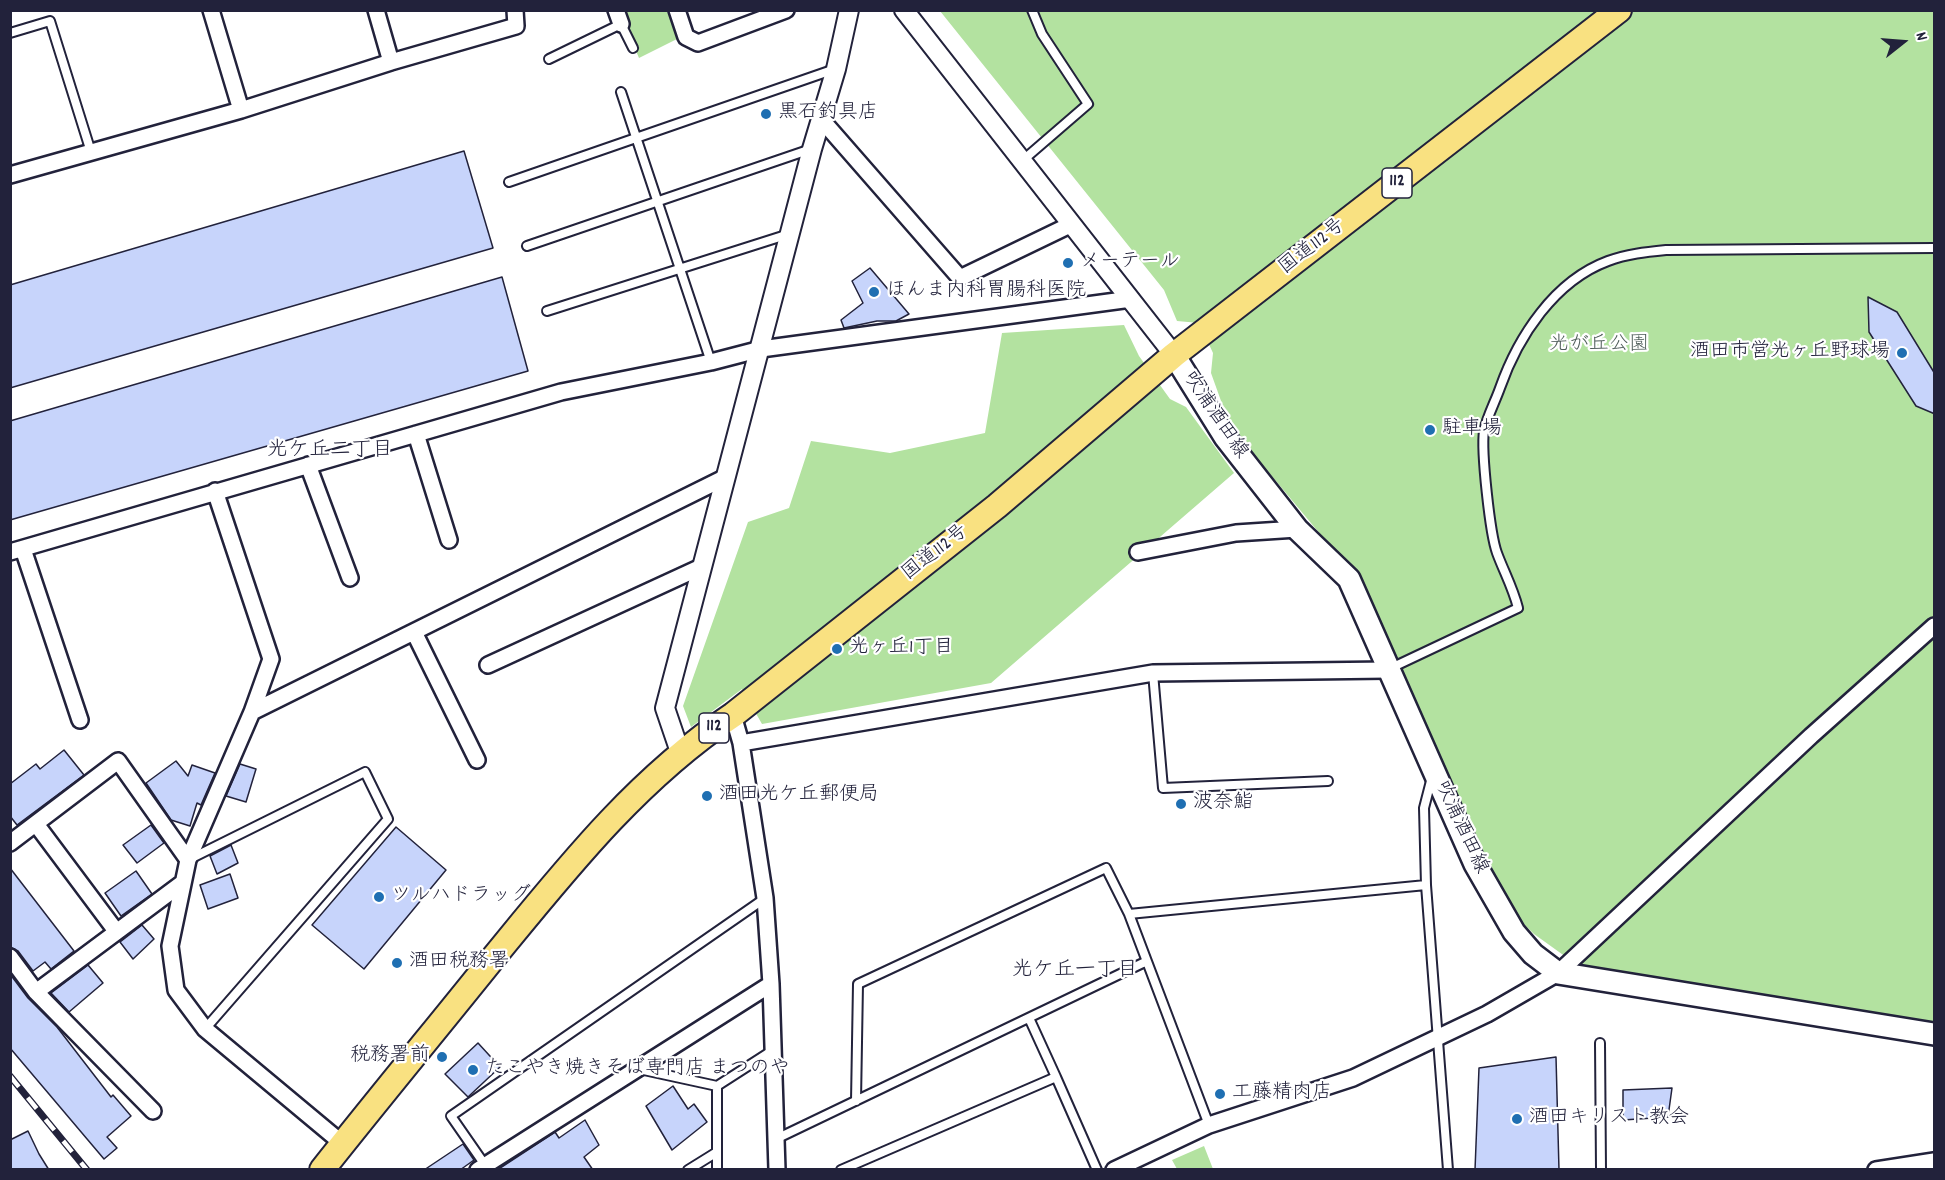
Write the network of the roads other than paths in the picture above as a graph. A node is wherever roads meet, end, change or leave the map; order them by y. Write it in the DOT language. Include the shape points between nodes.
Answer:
graph roads {
  1 [pos="211,10"];
  2 [pos="375,10"];
  3 [pos="515,10"];
  4 [pos="677,10"];
  5 [pos="786,10"];
  6 [pos="849,10"];
  7 [pos="904,10"];
  8 [pos="1032,10"];
  9 [pos="1619,10"];
  10 [pos="619,17"];
  11 [pos="10,33"];
  12 [pos="633,48"];
  13 [pos="549,59"];
  14 [pos="391,62"];
  15 [pos="836,69"];
  16 [pos="621,92"];
  17 [pos="242,110"];
  18 [pos="821,118"];
  19 [pos="636,138"];
  20 [pos="812,148"];
  21 [pos="91,152"];
  22 [pos="1022,161"];
  23 [pos="10,175"];
  24 [pos="510,182"];
  25 [pos="657,202"];
  26 [pos="1072,224"];
  27 [pos="790,234"];
  28 [pos="527,246"];
  29 [pos="1935,248"];
  30 [pos="681,268"];
  31 [pos="1131,299"];
  32 [pos="547,311"];
  33 [pos="761,349"];
  34 [pos="1174,355"];
  35 [pos="711,362"];
  36 [pos="416,434"];
  37 [pos="308,465"];
  38 [pos="724,478"];
  39 [pos="215,491"];
  40 [pos="1297,530"];
  41 [pos="450,540"];
  42 [pos="17,550"];
  43 [pos="1138,552"];
  44 [pos="701,567"];
  45 [pos="350,578"];
  46 [pos="1935,626"];
  47 [pos="414,632"];
  48 [pos="488,665"];
  49 [pos="1388,670"];
  50 [pos="1153,673"];
  51 [pos="252,712"];
  52 [pos="733,715"];
  53 [pos="80,720"];
  54 [pos="741,743"];
  55 [pos="681,755"];
  56 [pos="477,760"];
  57 [pos="1433,770"];
  58 [pos="1328,781"];
  59 [pos="36,824"];
  60 [pos="10,843"];
  61 [pos="188,860"];
  62 [pos="181,884"];
  63 [pos="1426,885"];
  64 [pos="765,898"];
  65 [pos="1129,914"];
  66 [pos="116,930"];
  67 [pos="10,957"];
  68 [pos="1145,962"];
  69 [pos="1558,973"];
  70 [pos="771,984"];
  71 [pos="36,992"];
  72 [pos="1029,1018"];
  73 [pos="205,1029"];
  74 [pos="1935,1034"];
  75 [pos="1439,1037"];
  76 [pos="1600,1043"];
  77 [pos="773,1050"];
  78 [pos="635,1068"];
  79 [pos="1056,1077"];
  80 [pos="717,1086"];
  81 [pos="856,1101"];
  82 [pos="153,1111"];
  83 [pos="1209,1125"];
  84 [pos="776,1139"];
  85 [pos="343,1144"];
  86 [pos="717,1152"];
  87 [pos="1935,1161"];
  88 [pos="483,1168"];
  89 [pos="322,1170"];
  90 [pos="688,1170"];
  91 [pos="717,1170"];
  92 [pos="777,1170"];
  93 [pos="841,1170"];
  94 [pos="1097,1170"];
  95 [pos="1114,1170"];
  96 [pos="1448,1170"];
  97 [pos="1601,1170"];
  98 [pos="1876,1170"];
  1 -- 17 [label="street"];
  2 -- 14 [label="street"];
  3 -- 14 [label="street" via="516,26"];
  4 -- 5 [label="street" via="686,37 698,43"];
  6 -- 15 [label="street"];
  7 -- 22 [label="street"];
  8 -- 22 [label="lane" via="1042,34 1089,104"];
  9 -- 34 [label="highway, 国道112号 / 112"];
  10 -- 12 [label="lane"];
  10 -- 13 [label="lane"];
  11 -- 21 [label="lane" via="50,21"];
  14 -- 17 [label="street"];
  15 -- 18 [label="street"];
  15 -- 19 [label="lane"];
  16 -- 19 [label="lane"];
  17 -- 21 [label="street"];
  18 -- 20 [label="street"];
  18 -- 26 [label="street" via="960,278"];
  19 -- 24 [label="lane"];
  19 -- 25 [label="lane"];
  20 -- 25 [label="lane"];
  20 -- 27 [label="street"];
  21 -- 23 [label="street"];
  22 -- 26 [label="street"];
  25 -- 28 [label="lane"];
  25 -- 30 [label="lane"];
  26 -- 31 [label="street"];
  27 -- 30 [label="lane"];
  27 -- 33 [label="street"];
  29 -- 49 [label="lane" via="1666,250 1622,256 1578,277 1544,307 1510,358 1484,432 1488,502 1496,551 1518,608"];
  30 -- 32 [label="lane"];
  30 -- 35 [label="lane"];
  31 -- 33 [label="street"];
  31 -- 34 [label="street"];
  33 -- 35 [label="street"];
  33 -- 38 [label="street"];
  34 -- 40 [label="main road, 吹浦酒田線" via="1225,437"];
  34 -- 52 [label="highway, 国道112号 / 112" via="997,506"];
  35 -- 36 [label="street" via="561,392"];
  36 -- 37 [label="street"];
  36 -- 41 [label="street"];
  37 -- 39 [label="street"];
  37 -- 45 [label="street"];
  38 -- 44 [label="street"];
  38 -- 47 [label="street"];
  39 -- 42 [label="street"];
  39 -- 51 [label="street" via="271,659"];
  40 -- 43 [label="street" via="1236,533"];
  40 -- 49 [label="main road, 吹浦酒田線" via="1349,579"];
  42 -- 53 [label="street"];
  44 -- 48 [label="street"];
  44 -- 55 [label="street" via="665,708"];
  46 -- 69 [label="street" via="1811,736"];
  47 -- 51 [label="street"];
  47 -- 56 [label="street"];
  49 -- 50 [label="street"];
  49 -- 57 [label="main road, 吹浦酒田線"];
  50 -- 54 [label="street"];
  50 -- 58 [label="lane" via="1162,788"];
  51 -- 61 [label="street"];
  52 -- 54 [label="street"];
  52 -- 55 [label="highway, 国道112号 / 112"];
  54 -- 64 [label="street"];
  55 -- 85 [label="highway, 国道112号 / 112" via="585,845"];
  57 -- 63 [label="lane" via="1424,808"];
  57 -- 69 [label="main road, 吹浦酒田線" via="1475,864 1514,932 1533,954"];
  59 -- 60 [label="street"];
  59 -- 61 [label="street" via="118,761"];
  59 -- 66 [label="street"];
  61 -- 62 [label="street"];
  61 -- 73 [label="lane" via="364,772 388,819"];
  62 -- 66 [label="street"];
  62 -- 73 [label="street" via="170,946 172,969 176,990"];
  63 -- 65 [label="lane"];
  63 -- 75 [label="lane"];
  64 -- 70 [label="street"];
  64 -- 88 [label="lane" via="451,1116"];
  65 -- 68 [label="lane"];
  65 -- 81 [label="lane" via="1106,868 858,984"];
  66 -- 71 [label="street"];
  67 -- 71 [label="street"];
  68 -- 72 [label="lane"];
  68 -- 83 [label="lane"];
  69 -- 74 [label="main road, 吹浦酒田線"];
  69 -- 75 [label="street"];
  70 -- 77 [label="street"];
  70 -- 78 [label="street"];
  71 -- 82 [label="street"];
  72 -- 79 [label="lane"];
  72 -- 81 [label="lane"];
  73 -- 85 [label="street"];
  75 -- 83 [label="street" via="1353,1078"];
  75 -- 96 [label="lane"];
  76 -- 97 [label="lane"];
  77 -- 80 [label="lane"];
  77 -- 84 [label="street"];
  78 -- 80 [label="lane"];
  78 -- 88 [label="street"];
  79 -- 93 [label="lane"];
  79 -- 94 [label="lane"];
  80 -- 86 [label="lane"];
  81 -- 84 [label="lane"];
  83 -- 95 [label="street"];
  84 -- 92 [label="street"];
  85 -- 89 [label="highway, 国道112号 / 112"];
  86 -- 90 [label="lane"];
  86 -- 91 [label="lane"];
  87 -- 98 [label="street"];
}
